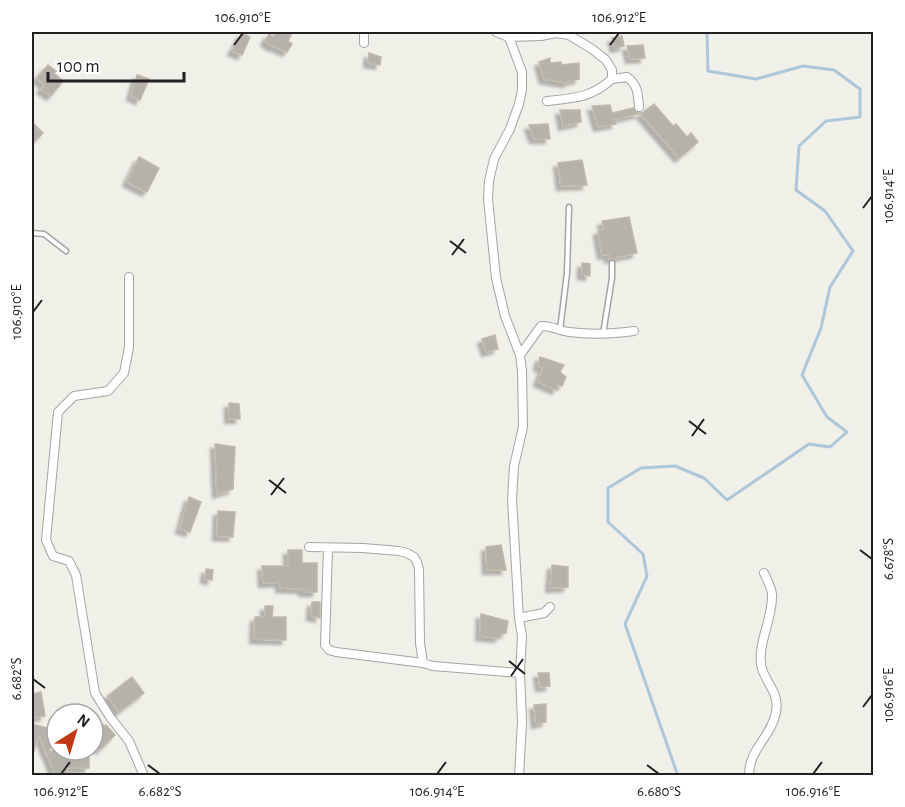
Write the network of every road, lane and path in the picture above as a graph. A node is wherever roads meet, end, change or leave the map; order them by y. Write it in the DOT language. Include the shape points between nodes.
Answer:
graph roads {
  1 [pos="364,32"];
  2 [pos="496,32"];
  3 [pos="507,34"];
  4 [pos="364,43"];
  5 [pos="612,79"];
  6 [pos="547,101"];
  7 [pos="639,107"];
  8 [pos="569,207"];
  9 [pos="32,233"];
  10 [pos="66,251"];
  11 [pos="612,263"];
  12 [pos="129,277"];
  13 [pos="560,331"];
  14 [pos="634,331"];
  15 [pos="602,335"];
  16 [pos="520,355"];
  17 [pos="309,547"];
  18 [pos="328,548"];
  19 [pos="764,573"];
  20 [pos="550,607"];
  21 [pos="519,618"];
  22 [pos="423,663"];
  23 [pos="520,673"];
  24 [pos="144,776"];
  25 [pos="519,776"];
  26 [pos="749,776"];
  1 -- 4 [label="street"];
  2 -- 3 [label="street"];
  3 -- 5 [label="street" via="569,35 606,60"];
  3 -- 16 [label="street" via="522,72 522,90 510,129 494,159 488,199 496,278"];
  5 -- 6 [label="street" via="594,93"];
  5 -- 7 [label="street" via="627,77 633,81"];
  8 -- 13 [label="lane"];
  9 -- 10 [label="lane" via="44,234"];
  11 -- 15 [label="lane"];
  12 -- 24 [label="street" via="129,347 124,374 108,391 74,396 58,412 46,540 52,556 69,561 76,575 95,693 129,741"];
  13 -- 15 [label="street"];
  13 -- 16 [label="street" via="541,326"];
  14 -- 15 [label="street"];
  16 -- 21 [label="street" via="523,427 514,466 512,499"];
  17 -- 18 [label="street"];
  18 -- 22 [label="street" via="399,551 414,557 419,569"];
  18 -- 22 [label="street" via="325,645 329,650"];
  19 -- 26 [label="street" via="772,596 761,666 777,703 771,727 754,754"];
  20 -- 21 [label="street" via="544,613"];
  21 -- 23 [label="street"];
  22 -- 23 [label="street"];
  23 -- 25 [label="street"];
}
